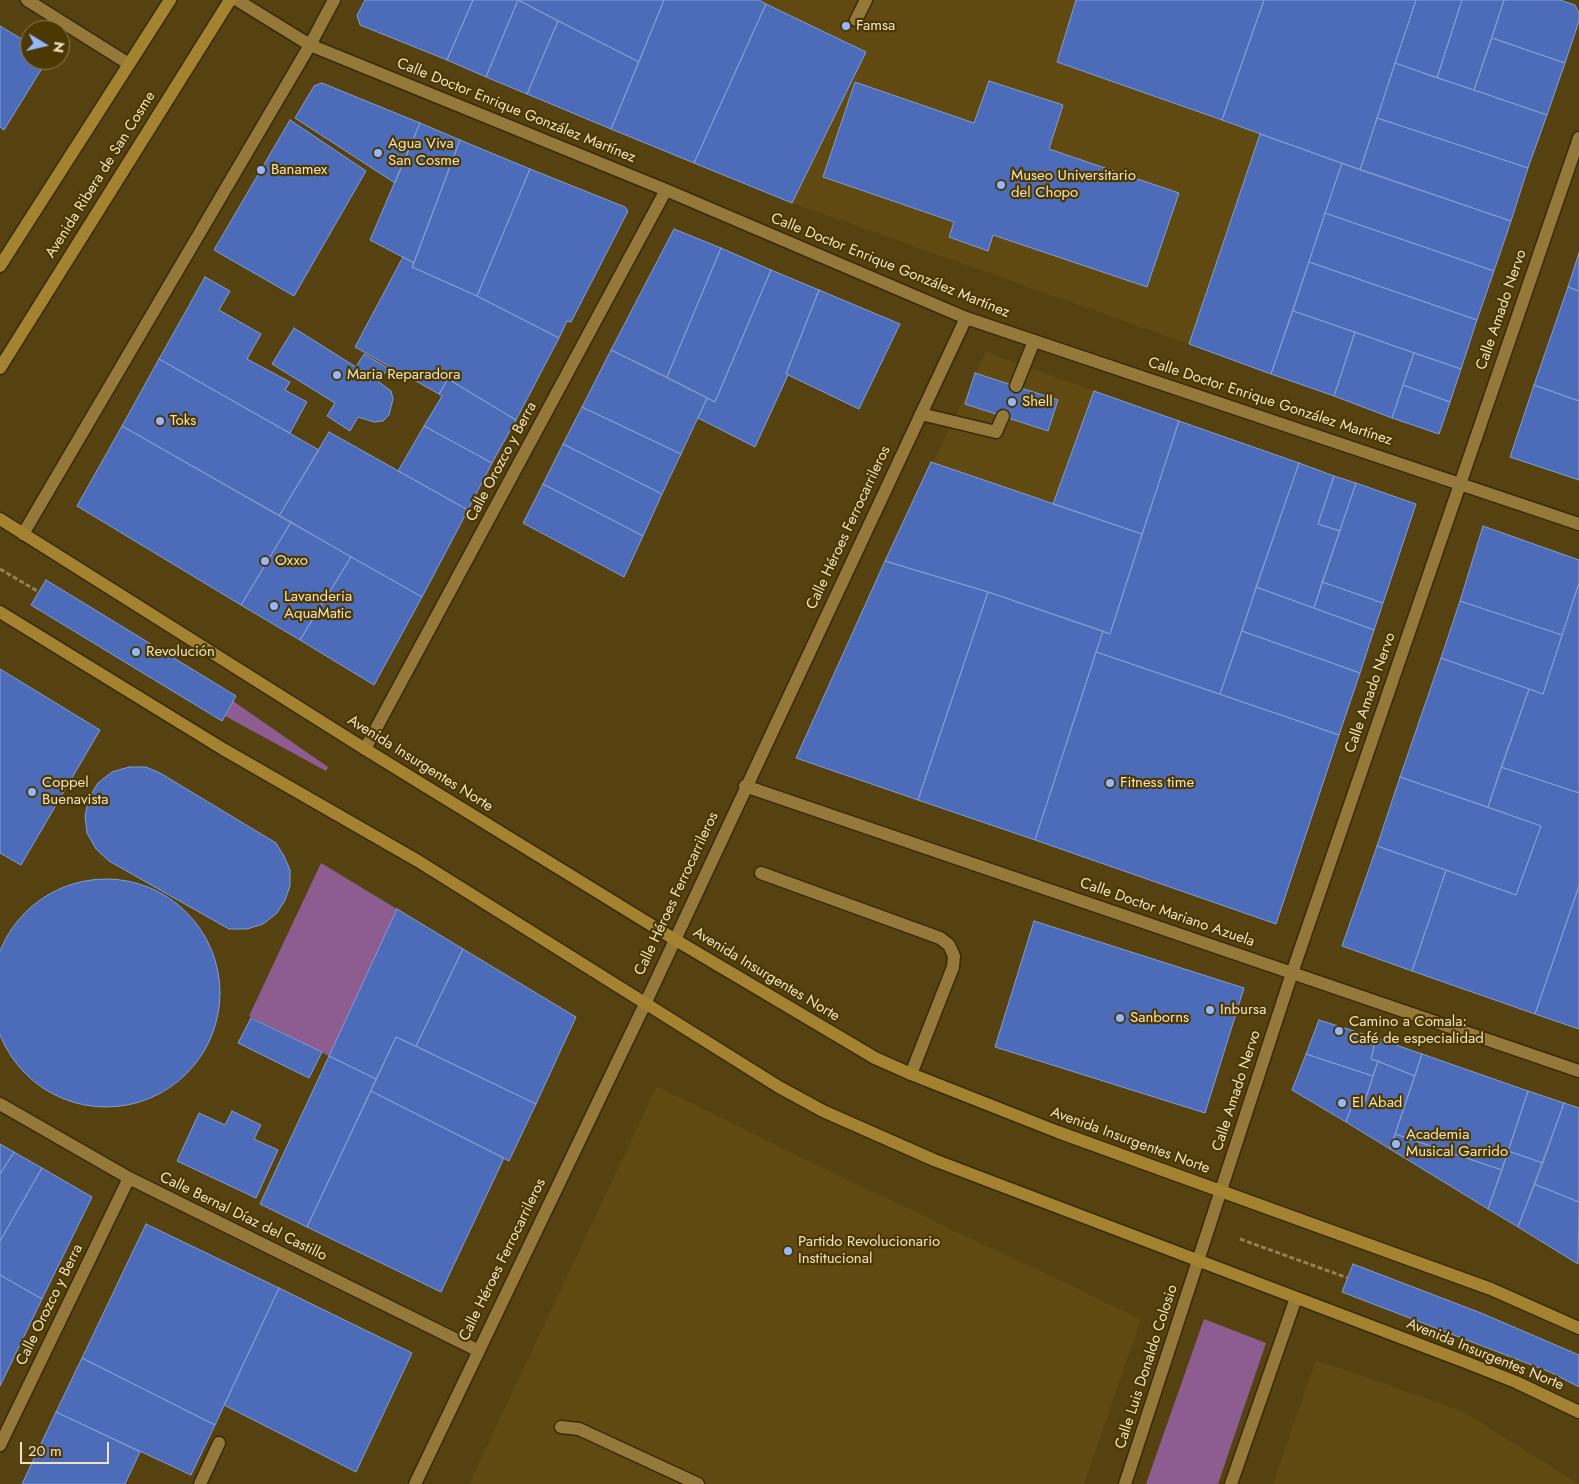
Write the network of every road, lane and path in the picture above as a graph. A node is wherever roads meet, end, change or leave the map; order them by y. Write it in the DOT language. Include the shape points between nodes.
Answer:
graph roads {
  1 [pos="27,0"];
  2 [pos="170,0"];
  3 [pos="230,0"];
  4 [pos="237,0"];
  5 [pos="334,0"];
  6 [pos="866,0"];
  7 [pos="856,20"];
  8 [pos="310,45"];
  9 [pos="129,64"];
  10 [pos="1579,138"];
  11 [pos="666,190"];
  12 [pos="0,266"];
  13 [pos="966,318"];
  14 [pos="1034,340"];
  15 [pos="0,368"];
  16 [pos="1016,386"];
  17 [pos="921,414"];
  18 [pos="1003,416"];
  19 [pos="1460,483"];
  20 [pos="0,520"];
  21 [pos="1579,524"];
  22 [pos="23,534"];
  23 [pos="0,568"];
  24 [pos="39,592"];
  25 [pos="0,612"];
  26 [pos="365,750"];
  27 [pos="745,786"];
  28 [pos="760,873"];
  29 [pos="674,939"];
  30 [pos="1292,973"];
  31 [pos="645,1004"];
  32 [pos="1579,1071"];
  33 [pos="910,1074"];
  34 [pos="0,1104"];
  35 [pos="129,1178"];
  36 [pos="1221,1192"];
  37 [pos="1240,1239"];
  38 [pos="1200,1261"];
  39 [pos="1348,1278"];
  40 [pos="1296,1298"];
  41 [pos="1579,1328"];
  42 [pos="477,1350"];
  43 [pos="1579,1412"];
  44 [pos="561,1427"];
  45 [pos="4,1428"];
  46 [pos="219,1443"];
  47 [pos="0,1445"];
  48 [pos="200,1484"];
  49 [pos="415,1484"];
  50 [pos="698,1484"];
  51 [pos="1125,1484"];
  52 [pos="1231,1484"];
  1 -- 9 [label="street"];
  2 -- 9 [label="main road"];
  3 -- 15 [label="main road, Avenida Ribera de San Cosme"];
  4 -- 8 [label="street, Calle Doctor Enrique González Martínez"];
  5 -- 8 [label="street"];
  6 -- 7 [label="street"];
  8 -- 11 [label="street, Calle Doctor Enrique González Martínez"];
  8 -- 22 [label="street"];
  9 -- 12 [label="main road"];
  10 -- 19 [label="street, Calle Amado Nervo"];
  11 -- 13 [label="street, Calle Doctor Enrique González Martínez"];
  11 -- 26 [label="street, Calle Orozco y Berra"];
  13 -- 14 [label="street, Calle Doctor Enrique González Martínez"];
  13 -- 17 [label="street, Calle Héroes Ferrocarrileros"];
  14 -- 16 [label="street"];
  14 -- 19 [label="street, Calle Doctor Enrique González Martínez"];
  17 -- 18 [label="street" via="996,432"];
  17 -- 27 [label="street, Calle Héroes Ferrocarrileros"];
  19 -- 21 [label="street, Calle Doctor Enrique González Martínez"];
  19 -- 30 [label="street, Calle Amado Nervo"];
  20 -- 22 [label="main road, Avenida Insurgentes Norte"];
  22 -- 26 [label="main road, Avenida Insurgentes Norte"];
  23 -- 24 [label="path"];
  25 -- 31 [label="main road, Avenida Insurgentes Norte" via="223,749 418,861"];
  26 -- 29 [label="main road, Avenida Insurgentes Norte"];
  27 -- 29 [label="street, Calle Héroes Ferrocarrileros"];
  27 -- 30 [label="street, Calle Doctor Mariano Azuela"];
  28 -- 33 [label="street" via="940,938 949,945 954,956 953,967"];
  29 -- 31 [label="street, Calle Héroes Ferrocarrileros"];
  29 -- 33 [label="main road, Avenida Insurgentes Norte" via="839,1038"];
  30 -- 32 [label="street, Calle Doctor Mariano Azuela"];
  30 -- 36 [label="street, Calle Amado Nervo"];
  31 -- 38 [label="main road, Avenida Insurgentes Norte" via="779,1087 879,1137"];
  31 -- 42 [label="street, Calle Héroes Ferrocarrileros"];
  33 -- 36 [label="main road, Avenida Insurgentes Norte"];
  34 -- 35 [label="street, Calle Bernal Díaz del Castillo"];
  35 -- 42 [label="street, Calle Bernal Díaz del Castillo"];
  35 -- 45 [label="street, Calle Orozco y Berra"];
  36 -- 38 [label="street, Calle Amado Nervo"];
  36 -- 41 [label="main road, Avenida Insurgentes Norte" via="1491,1289"];
  37 -- 39 [label="path"];
  38 -- 40 [label="main road, Avenida Insurgentes Norte"];
  38 -- 51 [label="street, Calle Luis Donaldo Colosio"];
  40 -- 43 [label="main road, Avenida Insurgentes Norte" via="1516,1382"];
  40 -- 52 [label="street"];
  42 -- 49 [label="street, Calle Héroes Ferrocarrileros"];
  44 -- 50 [label="street" via="579,1429"];
  45 -- 47 [label="street, Calle Orozco y Berra"];
  46 -- 48 [label="street"];
}
